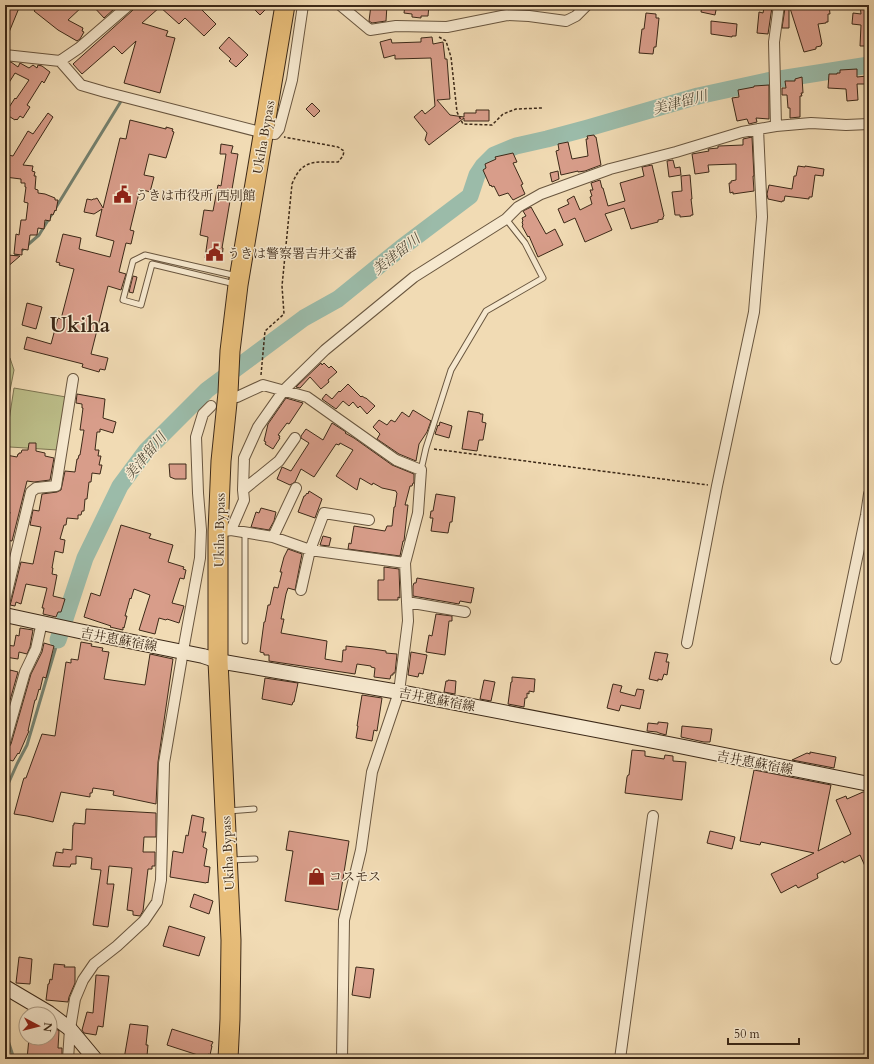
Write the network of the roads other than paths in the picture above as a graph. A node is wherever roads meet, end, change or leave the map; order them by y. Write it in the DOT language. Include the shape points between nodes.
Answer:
graph roads {
  1 [pos="129,5"];
  2 [pos="285,5"];
  3 [pos="303,5"];
  4 [pos="340,5"];
  5 [pos="587,5"];
  6 [pos="779,5"];
  7 [pos="5,55"];
  8 [pos="60,61"];
  9 [pos="869,124"];
  10 [pos="776,126"];
  11 [pos="758,129"];
  12 [pos="270,134"];
  13 [pos="506,219"];
  14 [pos="239,281"];
  15 [pos="73,379"];
  16 [pos="284,390"];
  17 [pos="233,395"];
  18 [pos="211,406"];
  19 [pos="295,438"];
  20 [pos="421,470"];
  21 [pos="296,488"];
  22 [pos="243,490"];
  23 [pos="869,494"];
  24 [pos="369,520"];
  25 [pos="224,531"];
  26 [pos="244,533"];
  27 [pos="272,537"];
  28 [pos="310,550"];
  29 [pos="405,563"];
  30 [pos="301,590"];
  31 [pos="5,600"];
  32 [pos="407,602"];
  33 [pos="465,612"];
  34 [pos="5,615"];
  35 [pos="48,623"];
  36 [pos="245,641"];
  37 [pos="687,643"];
  38 [pos="183,651"];
  39 [pos="836,659"];
  40 [pos="218,661"];
  41 [pos="399,692"];
  42 [pos="5,742"];
  43 [pos="869,784"];
  44 [pos="254,809"];
  45 [pos="225,811"];
  46 [pos="653,816"];
  47 [pos="256,859"];
  48 [pos="227,860"];
  49 [pos="7,988"];
  50 [pos="70,1029"];
  51 [pos="68,1059"];
  52 [pos="95,1059"];
  53 [pos="228,1059"];
  54 [pos="342,1059"];
  55 [pos="620,1059"];
  1 -- 8 [label="street"];
  2 -- 12 [label="highway, Ukiha Bypass"];
  3 -- 12 [label="street" via="292,80 279,129"];
  4 -- 5 [label="street" via="370,30 396,26 447,27 507,15 566,21 576,16"];
  6 -- 10 [label="street" via="774,42"];
  7 -- 8 [label="street"];
  8 -- 12 [label="street" via="81,85"];
  9 -- 10 [label="street" via="811,123"];
  10 -- 11 [label="street"];
  11 -- 13 [label="street" via="610,169 541,194 518,207"];
  11 -- 37 [label="street" via="762,217 754,312"];
  12 -- 14 [label="highway, Ukiha Bypass"];
  13 -- 16 [label="street" via="414,277 325,350"];
  13 -- 20 [label="lane" via="525,243 543,278 486,311 451,370"];
  14 -- 14 [label="lane" via="152,264 141,305 123,300 133,261 144,255"];
  14 -- 17 [label="highway, Ukiha Bypass" via="230,351"];
  15 -- 31 [label="street" via="56,486 36,488 31,492"];
  16 -- 17 [label="street" via="263,385"];
  16 -- 20 [label="street" via="307,397 396,460"];
  16 -- 22 [label="street" via="258,427 244,458"];
  17 -- 25 [label="highway, Ukiha Bypass" via="221,461"];
  18 -- 38 [label="street" via="203,414 196,437 200,558"];
  19 -- 22 [label="street" via="279,461"];
  20 -- 29 [label="street" via="418,513"];
  21 -- 27 [label="street"];
  22 -- 25 [label="street" via="244,500"];
  23 -- 39 [label="street"];
  24 -- 28 [label="street" via="324,513"];
  25 -- 26 [label="street"];
  25 -- 40 [label="highway, Ukiha Bypass"];
  26 -- 27 [label="street"];
  26 -- 36 [label="lane"];
  27 -- 28 [label="street"];
  28 -- 29 [label="street"];
  28 -- 30 [label="street"];
  29 -- 32 [label="street"];
  32 -- 33 [label="street"];
  32 -- 41 [label="street" via="408,621"];
  34 -- 35 [label="main road, 吉井恵蘇宿線"];
  35 -- 38 [label="main road, 吉井恵蘇宿線"];
  35 -- 42 [label="street" via="25,672"];
  38 -- 40 [label="main road, 吉井恵蘇宿線"];
  38 -- 50 [label="street" via="164,763 161,880 157,902 144,921 94,964 83,980 75,999"];
  40 -- 41 [label="main road, 吉井恵蘇宿線"];
  40 -- 45 [label="highway, Ukiha Bypass"];
  41 -- 43 [label="main road, 吉井恵蘇宿線"];
  41 -- 54 [label="street" via="372,772 361,850 344,920"];
  44 -- 45 [label="lane"];
  45 -- 48 [label="highway, Ukiha Bypass"];
  46 -- 55 [label="street"];
  47 -- 48 [label="lane"];
  48 -- 53 [label="highway, Ukiha Bypass" via="231,940"];
  49 -- 50 [label="main road"];
  50 -- 51 [label="street"];
  50 -- 52 [label="main road"];
}
